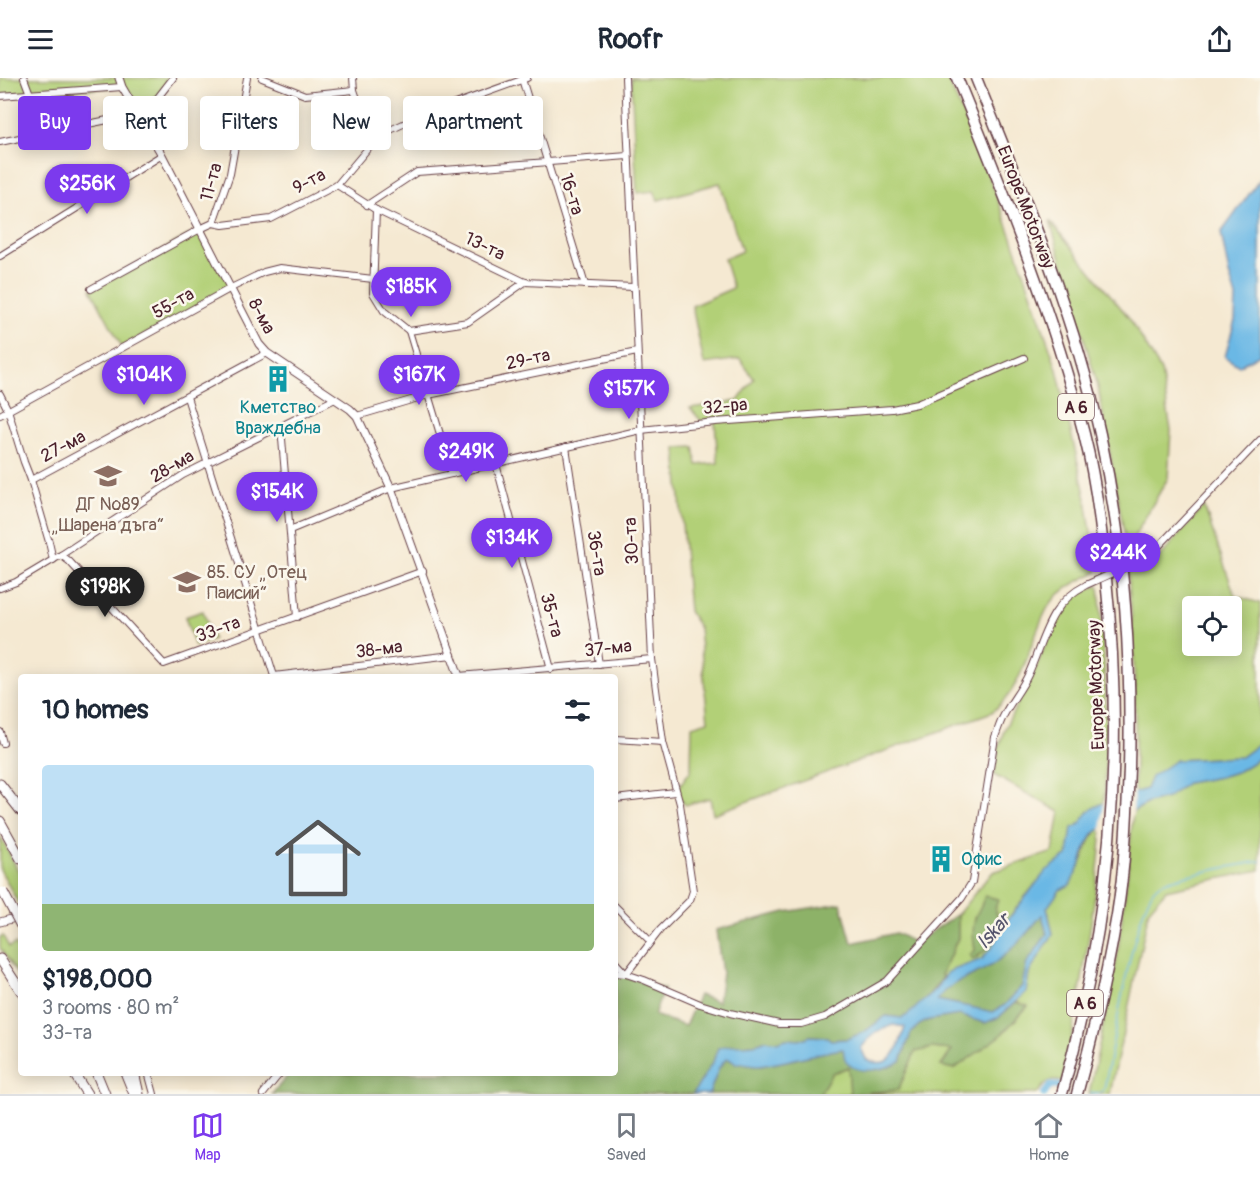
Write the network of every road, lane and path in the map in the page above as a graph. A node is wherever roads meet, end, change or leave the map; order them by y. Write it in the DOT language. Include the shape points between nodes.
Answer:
graph roads {
  1 [pos="24,78"];
  2 [pos="119,78"];
  3 [pos="173,78"];
  4 [pos="247,78"];
  5 [pos="262,78"];
  6 [pos="353,78"];
  7 [pos="625,78"];
  8 [pos="957,78"];
  9 [pos="976,78"];
  10 [pos="523,79"];
  11 [pos="122,87"];
  12 [pos="354,90"];
  13 [pos="30,94"];
  14 [pos="0,96"];
  15 [pos="127,96"];
  16 [pos="159,96"];
  17 [pos="356,96"];
  18 [pos="103,121"];
  19 [pos="391,130"];
  20 [pos="0,142"];
  21 [pos="159,150"];
  22 [pos="366,150"];
  23 [pos="162,155"];
  24 [pos="628,156"];
  25 [pos="547,163"];
  26 [pos="337,185"];
  27 [pos="368,205"];
  28 [pos="376,210"];
  29 [pos="213,223"];
  30 [pos="200,229"];
  31 [pos="0,256"];
  32 [pos="365,278"];
  33 [pos="373,279"];
  34 [pos="525,282"];
  35 [pos="585,285"];
  36 [pos="633,287"];
  37 [pos="231,288"];
  38 [pos="91,289"];
  39 [pos="373,293"];
  40 [pos="409,331"];
  41 [pos="637,352"];
  42 [pos="267,353"];
  43 [pos="1024,358"];
  44 [pos="0,394"];
  45 [pos="428,395"];
  46 [pos="186,397"];
  47 [pos="335,399"];
  48 [pos="8,410"];
  49 [pos="0,415"];
  50 [pos="357,416"];
  51 [pos="281,427"];
  52 [pos="641,430"];
  53 [pos="1260,440"];
  54 [pos="566,447"];
  55 [pos="206,463"];
  56 [pos="496,464"];
  57 [pos="452,474"];
  58 [pos="32,480"];
  59 [pos="391,488"];
  60 [pos="290,530"];
  61 [pos="61,555"];
  62 [pos="52,560"];
  63 [pos="423,572"];
  64 [pos="0,588"];
  65 [pos="297,617"];
  66 [pos="258,630"];
  67 [pos="452,655"];
  68 [pos="652,658"];
  69 [pos="599,664"];
  70 [pos="551,669"];
  71 [pos="273,674"];
  72 [pos="291,674"];
  73 [pos="458,674"];
  74 [pos="485,674"];
  75 [pos="0,732"];
  76 [pos="618,740"];
  77 [pos="663,742"];
  78 [pos="3,743"];
  79 [pos="0,784"];
  80 [pos="675,792"];
  81 [pos="618,799"];
  82 [pos="18,807"];
  83 [pos="0,821"];
  84 [pos="18,854"];
  85 [pos="2,890"];
  86 [pos="618,909"];
  87 [pos="18,918"];
  88 [pos="18,920"];
  89 [pos="0,921"];
  90 [pos="650,941"];
  91 [pos="0,959"];
  92 [pos="618,965"];
  93 [pos="618,973"];
  94 [pos="626,974"];
  95 [pos="18,986"];
  96 [pos="76,1076"];
  97 [pos="98,1076"];
  98 [pos="127,1076"];
  99 [pos="135,1076"];
  100 [pos="149,1076"];
  101 [pos="278,1076"];
  102 [pos="87,1094"];
  103 [pos="105,1094"];
  104 [pos="134,1094"];
  105 [pos="139,1094"];
  106 [pos="154,1094"];
  107 [pos="263,1094"];
  108 [pos="1062,1094"];
  109 [pos="1077,1094"];
  1 -- 13 [label="street"];
  2 -- 11 [label="street, 8-ма"];
  3 -- 16 [label="street"];
  4 -- 29 [label="street, 11-та" via="230,174"];
  5 -- 12 [label="street" via="305,95"];
  6 -- 12 [label="street"];
  7 -- 24 [label="street, 30-та"];
  8 -- 108 [label="highway, Europe Motorway / A 6" via="1022,238 1061,353 1085,437 1102,535 1111,623 1115,754 1110,842 1084,1009"];
  9 -- 109 [label="highway, Europe Motorway / A 6" via="1075,340 1100,434 1119,537 1131,688 1124,856 1098,1012"];
  10 -- 19 [label="street"];
  10 -- 25 [label="street, 16-та"];
  11 -- 13 [label="street"];
  11 -- 15 [label="street, 8-ма"];
  12 -- 17 [label="street"];
  13 -- 14 [label="street"];
  18 -- 20 [label="street"];
  21 -- 23 [label="street, 8-ма"];
  22 -- 26 [label="street, 9-та"];
  23 -- 30 [label="street, 8-ма"];
  23 -- 31 [label="street"];
  24 -- 25 [label="street"];
  24 -- 36 [label="street, 30-та"];
  25 -- 27 [label="street" via="417,171"];
  25 -- 35 [label="street, 16-та"];
  26 -- 27 [label="street, 13-та"];
  26 -- 29 [label="street, 9-та" via="271,219"];
  27 -- 28 [label="street, 13-та"];
  28 -- 33 [label="street"];
  28 -- 34 [label="street, 13-та"];
  29 -- 30 [label="street, 9-та"];
  30 -- 37 [label="street, 8-ма"];
  30 -- 38 [label="street, 9-та"];
  32 -- 33 [label="street, 55-та"];
  32 -- 37 [label="street, 55-та" via="280,268"];
  32 -- 39 [label="street"];
  33 -- 39 [label="street"];
  34 -- 35 [label="street, 13-та"];
  34 -- 40 [label="street" via="468,322"];
  35 -- 36 [label="street, 13-та"];
  36 -- 41 [label="street, 30-та"];
  37 -- 42 [label="street, 8-ма"];
  37 -- 48 [label="street, 55-та"];
  39 -- 40 [label="street" via="384,311"];
  40 -- 45 [label="street"];
  41 -- 45 [label="street, 29-та"];
  41 -- 52 [label="street, 30-та"];
  42 -- 46 [label="street, 27-ма"];
  42 -- 47 [label="street, 8-ма"];
  43 -- 52 [label="street, 32-ра" via="917,404 892,409"];
  44 -- 48 [label="street"];
  45 -- 50 [label="street, 29-та"];
  45 -- 57 [label="street"];
  46 -- 55 [label="street"];
  46 -- 58 [label="street, 27-ма"];
  47 -- 50 [label="street, 8-ма"];
  47 -- 51 [label="street, 28-ма"];
  48 -- 49 [label="street, 55-та"];
  48 -- 58 [label="street"];
  50 -- 59 [label="street, 8-ма"];
  51 -- 55 [label="street, 28-ма"];
  51 -- 60 [label="street"];
  52 -- 54 [label="street, 32-ра"];
  52 -- 68 [label="street, 30-та"];
  53 -- 94 [label="street, bridge" via="1157,548 1139,561 1074,591 1062,602 995,737 972,882 887,981 825,1017 801,1024 779,1024 700,1004"];
  54 -- 56 [label="street, 32-ра"];
  54 -- 69 [label="street, 36-та"];
  55 -- 61 [label="street, 28-ма"];
  55 -- 66 [label="street"];
  56 -- 57 [label="street, 32-ра"];
  56 -- 70 [label="street, 35-та"];
  57 -- 59 [label="street, 32-ра"];
  58 -- 62 [label="street"];
  59 -- 60 [label="street, 32-ра"];
  59 -- 63 [label="street, 8-ма"];
  60 -- 65 [label="street"];
  61 -- 62 [label="street, 28-ма"];
  61 -- 66 [label="street, 33-та" via="164,664"];
  62 -- 64 [label="street, 28-ма"];
  63 -- 65 [label="street, 33-та"];
  63 -- 67 [label="street, 8-ма"];
  65 -- 66 [label="street, 33-та"];
  66 -- 71 [label="street"];
  67 -- 72 [label="street, 38-ма"];
  67 -- 73 [label="street, 8-ма"];
  68 -- 69 [label="street, 37-ма"];
  68 -- 77 [label="street, 30-та"];
  69 -- 70 [label="street, 37-ма"];
  70 -- 74 [label="street, 37-ма"];
  75 -- 78 [label="street"];
  76 -- 77 [label="street"];
  77 -- 80 [label="street, 30-та"];
  79 -- 82 [label="main road"];
  80 -- 81 [label="street"];
  80 -- 90 [label="street, 30-та" via="693,891 690,900"];
  83 -- 84 [label="main road"];
  85 -- 88 [label="main road, bridge"];
  86 -- 90 [label="street"];
  87 -- 89 [label="street"];
  90 -- 94 [label="street, 30-та"];
  91 -- 95 [label="main road"];
  92 -- 94 [label="street"];
  93 -- 94 [label="street"];
  96 -- 102 [label="main road"];
  97 -- 103 [label="main road"];
  98 -- 104 [label="main road"];
  99 -- 105 [label="main road"];
  100 -- 106 [label="street"];
  101 -- 107 [label="street"];
}
